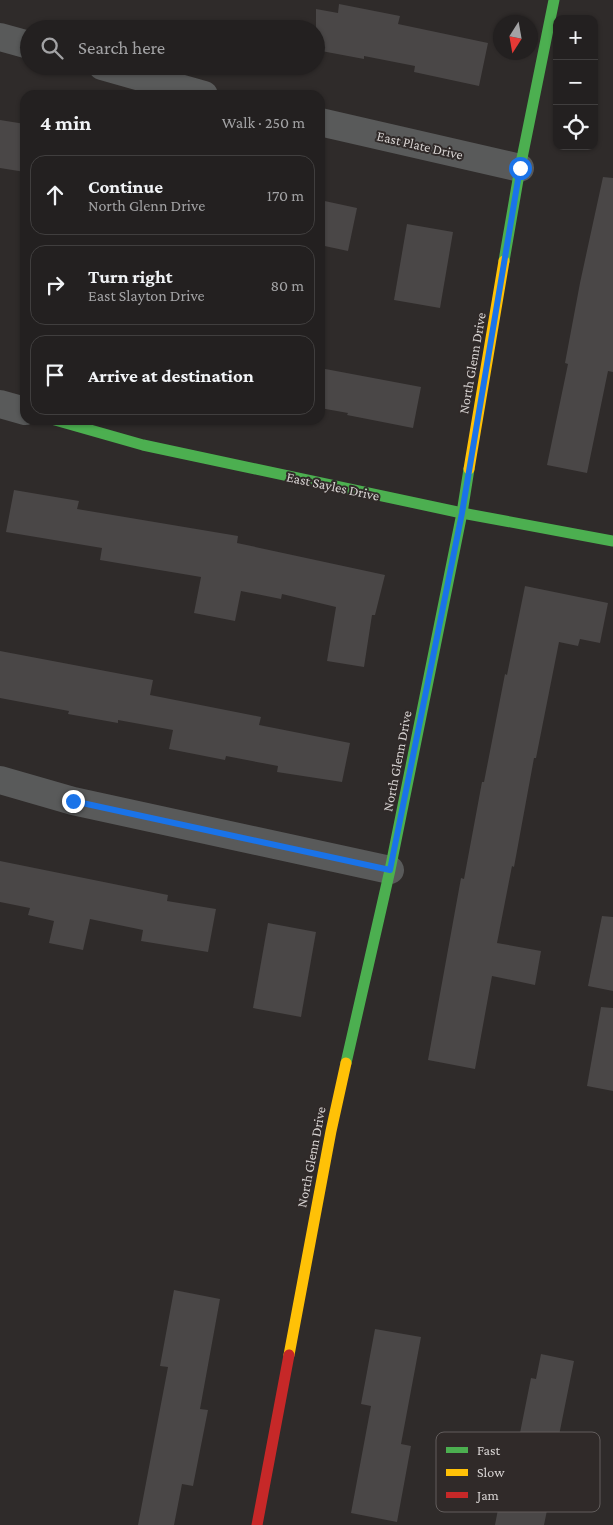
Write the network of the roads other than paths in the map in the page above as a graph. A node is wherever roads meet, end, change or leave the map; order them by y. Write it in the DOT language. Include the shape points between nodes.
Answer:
graph roads {
  1 [pos="554,0"];
  2 [pos="0,37"];
  3 [pos="20,43"];
  4 [pos="134,75"];
  5 [pos="186,90"];
  6 [pos="325,123"];
  7 [pos="520,168"];
  8 [pos="0,404"];
  9 [pos="20,410"];
  10 [pos="72,425"];
  11 [pos="462,513"];
  12 [pos="613,541"];
  13 [pos="0,780"];
  14 [pos="390,870"];
  15 [pos="258,1525"];
  1 -- 7 [label="street, North Glenn Drive"];
  2 -- 3 [label="street"];
  4 -- 5 [label="street"];
  6 -- 7 [label="street, East Plate Drive"];
  7 -- 11 [label="street, North Glenn Drive"];
  8 -- 9 [label="street"];
  10 -- 11 [label="street, East Sayles Drive" via="143,446"];
  11 -- 12 [label="street, East Sayles Drive"];
  11 -- 14 [label="street, North Glenn Drive"];
  13 -- 14 [label="street" via="73,801"];
  14 -- 15 [label="street, North Glenn Drive" via="331,1131"];
}
